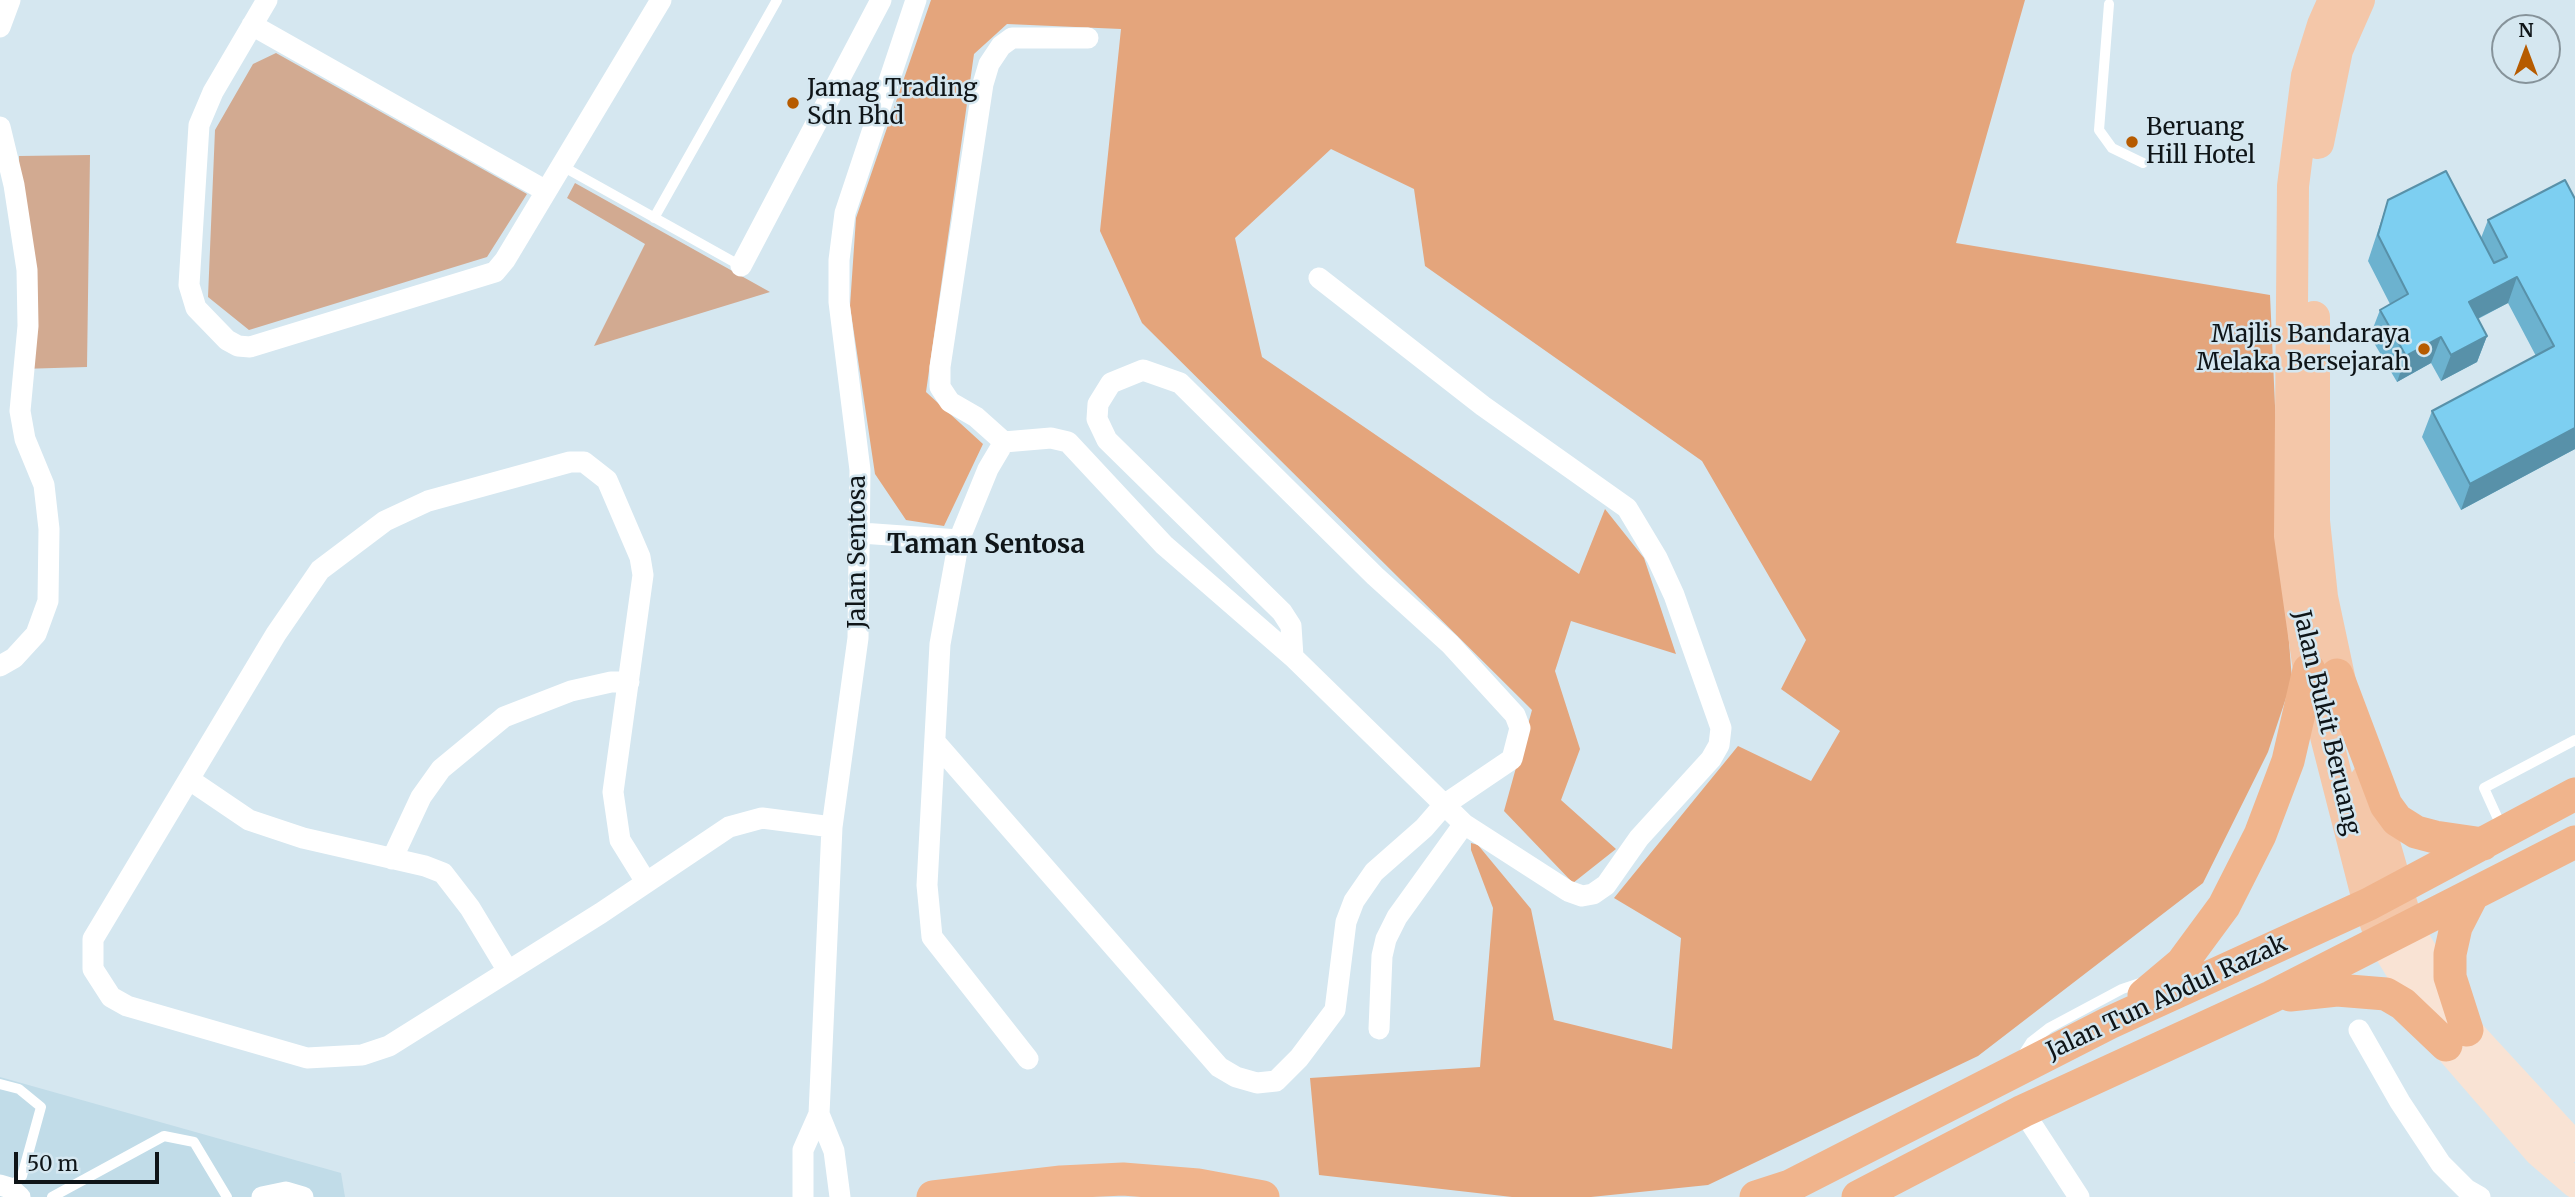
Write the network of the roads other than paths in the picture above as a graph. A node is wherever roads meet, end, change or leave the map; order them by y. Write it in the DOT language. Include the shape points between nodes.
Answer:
graph roads {
  1 [pos="10,0"];
  2 [pos="267,0"];
  3 [pos="777,0"];
  4 [pos="881,0"];
  5 [pos="916,0"];
  6 [pos="2334,0"];
  7 [pos="2359,0"];
  8 [pos="652,3"];
  9 [pos="2109,4"];
  10 [pos="252,25"];
  11 [pos="0,27"];
  12 [pos="1088,38"];
  13 [pos="0,127"];
  14 [pos="2144,163"];
  15 [pos="562,166"];
  16 [pos="547,191"];
  17 [pos="654,218"];
  18 [pos="741,266"];
  19 [pos="1319,278"];
  20 [pos="1004,442"];
  21 [pos="861,533"];
  22 [pos="959,540"];
  23 [pos="1293,657"];
  24 [pos="0,666"];
  25 [pos="2323,672"];
  26 [pos="629,682"];
  27 [pos="2575,740"];
  28 [pos="935,742"];
  29 [pos="190,780"];
  30 [pos="2575,794"];
  31 [pos="1444,805"];
  32 [pos="1464,824"];
  33 [pos="832,827"];
  34 [pos="2494,838"];
  35 [pos="2575,842"];
  36 [pos="392,859"];
  37 [pos="646,883"];
  38 [pos="2473,894"];
  39 [pos="2382,897"];
  40 [pos="2395,933"];
  41 [pos="508,971"];
  42 [pos="2169,974"];
  43 [pos="2271,998"];
  44 [pos="2109,1023"];
  45 [pos="1379,1029"];
  46 [pos="2359,1031"];
  47 [pos="2457,1037"];
  48 [pos="1028,1059"];
  49 [pos="2011,1073"];
  50 [pos="0,1084"];
  51 [pos="2023,1111"];
  52 [pos="819,1114"];
  53 [pos="2575,1147"];
  54 [pos="2575,1183"];
  55 [pos="10,1190"];
  56 [pos="52,1197"];
  57 [pos="227,1197"];
  58 [pos="262,1197"];
  59 [pos="303,1197"];
  60 [pos="803,1197"];
  61 [pos="840,1197"];
  62 [pos="933,1197"];
  63 [pos="1263,1197"];
  64 [pos="1756,1197"];
  65 [pos="1858,1197"];
  66 [pos="2079,1197"];
  67 [pos="2480,1197"];
  1 -- 11 [label="street"];
  2 -- 10 [label="street"];
  3 -- 17 [label="lane"];
  4 -- 18 [label="street"];
  5 -- 21 [label="street, Jalan Sentosa" via="845,213 839,260 839,302 860,470"];
  6 -- 25 [label="main road, Jalan Bukit Beruang" via="2307,76 2293,186 2290,536"];
  7 -- 25 [label="main road, Jalan Bukit Beruang" via="2337,50 2320,123 2314,184 2314,521"];
  8 -- 15 [label="street"];
  9 -- 14 [label="lane" via="2099,130 2112,148"];
  10 -- 16 [label="street"];
  10 -- 16 [label="street" via="199,125 189,285 196,308 227,340 250,347 495,272"];
  12 -- 20 [label="street" via="1012,38 989,64 983,84 940,387 950,402"];
  13 -- 24 [label="street" via="27,270 28,326 20,411 25,439 44,485 49,529 48,601 36,634"];
  15 -- 16 [label="street"];
  15 -- 17 [label="lane"];
  17 -- 18 [label="lane"];
  19 -- 32 [label="street" via="1483,406 1626,508 1674,595 1721,728 1711,760 1639,838 1606,885 1593,894 1568,891"];
  20 -- 22 [label="street" via="988,468"];
  20 -- 23 [label="street" via="1051,438 1068,442 1164,545"];
  21 -- 22 [label="street"];
  21 -- 33 [label="street, Jalan Sentosa" via="858,638"];
  22 -- 28 [label="street" via="940,644"];
  23 -- 31 [label="street"];
  23 -- 31 [label="street" via="1291,626 1282,612 1107,440 1097,419 1098,404 1111,383 1143,370 1180,383 1450,644 1515,715 1520,739 1512,759"];
  25 -- 34 [label="highway" via="2386,805 2398,820 2425,835"];
  25 -- 39 [label="main road, Jalan Bukit Beruang"];
  25 -- 42 [label="highway" via="2260,835 2224,905"];
  26 -- 29 [label="street" via="643,575 640,557 607,480 584,462 557,465 428,500 385,521 320,570"];
  26 -- 36 [label="street" via="571,691 494,725 441,769 421,797"];
  26 -- 37 [label="street" via="612,792 620,840"];
  27 -- 34 [label="lane" via="2484,788"];
  28 -- 31 [label="street" via="1219,1067 1257,1083 1276,1082 1335,1010 1346,922 1354,901 1374,872"];
  28 -- 48 [label="street" via="927,885 932,937"];
  29 -- 36 [label="street" via="249,820"];
  29 -- 41 [label="street" via="93,939 93,969 111,997 127,1006 307,1058 342,1058 390,1046"];
  30 -- 34 [label="highway, Jalan Tun Abdul Razak"];
  31 -- 32 [label="street"];
  32 -- 45 [label="street" via="1386,939"];
  33 -- 37 [label="street" via="762,818 745,821"];
  33 -- 52 [label="street, Jalan Sentosa"];
  34 -- 39 [label="highway, Jalan Tun Abdul Razak"];
  35 -- 38 [label="highway, Jalan Tun Abdul Razak"];
  36 -- 41 [label="street" via="443,873"];
  37 -- 41 [label="street"];
  38 -- 40 [label="highway, Jalan Tun Abdul Razak"];
  38 -- 47 [label="highway" via="2456,927 2450,954"];
  39 -- 40 [label="main road, Jalan Bukit Beruang"];
  39 -- 44 [label="highway, Jalan Tun Abdul Razak"];
  40 -- 43 [label="highway, Jalan Tun Abdul Razak"];
  40 -- 47 [label="main road"];
  42 -- 44 [label="highway"];
  42 -- 49 [label="lane" via="2122,989 2049,1028 2031,1042"];
  43 -- 47 [label="highway" via="2337,990 2386,994"];
  43 -- 51 [label="highway, Jalan Tun Abdul Razak"];
  44 -- 49 [label="highway, Jalan Tun Abdul Razak"];
  46 -- 67 [label="street" via="2441,1164"];
  47 -- 53 [label="main road"];
  47 -- 54 [label="main road" via="2539,1152"];
  49 -- 64 [label="highway, Jalan Tun Abdul Razak" via="1790,1186"];
  50 -- 55 [label="lane" via="19,1089 41,1107 22,1176"];
  51 -- 65 [label="highway, Jalan Tun Abdul Razak"];
  51 -- 66 [label="street"];
  52 -- 60 [label="street, Jalan Sentosa" via="803,1150"];
  52 -- 61 [label="street, Jalan Sentosa" via="834,1151"];
  56 -- 57 [label="lane" via="164,1136 194,1142"];
  58 -- 59 [label="street" via="286,1192"];
  62 -- 63 [label="highway" via="1123,1179 1198,1185"];
}
